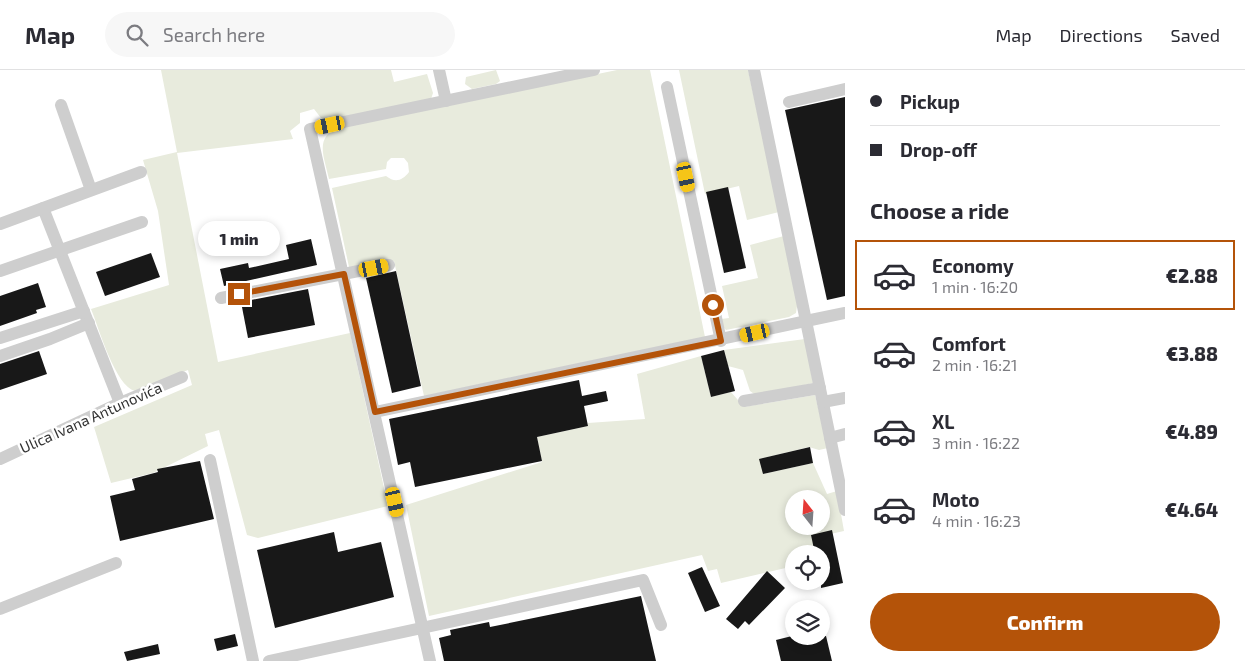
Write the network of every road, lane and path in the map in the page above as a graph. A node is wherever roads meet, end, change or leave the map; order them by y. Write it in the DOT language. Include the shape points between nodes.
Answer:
graph roads {
  1 [pos="439,70"];
  2 [pos="594,70"];
  3 [pos="754,70"];
  4 [pos="667,86"];
  5 [pos="845,89"];
  6 [pos="446,101"];
  7 [pos="789,102"];
  8 [pos="62,104"];
  9 [pos="141,172"];
  10 [pos="91,190"];
  11 [pos="43,208"];
  12 [pos="142,222"];
  13 [pos="0,224"];
  14 [pos="60,250"];
  15 [pos="389,265"];
  16 [pos="0,271"];
  17 [pos="344,274"];
  18 [pos="221,298"];
  19 [pos="845,313"];
  20 [pos="86,317"];
  21 [pos="806,321"];
  22 [pos="0,338"];
  23 [pos="721,341"];
  24 [pos="0,356"];
  25 [pos="182,377"];
  26 [pos="820,388"];
  27 [pos="845,398"];
  28 [pos="744,401"];
  29 [pos="823,402"];
  30 [pos="120,403"];
  31 [pos="375,412"];
  32 [pos="845,434"];
  33 [pos="830,438"];
  34 [pos="0,459"];
  35 [pos="210,460"];
  36 [pos="845,510"];
  37 [pos="116,562"];
  38 [pos="0,609"];
  39 [pos="661,624"];
  40 [pos="423,628"];
  41 [pos="253,661"];
  42 [pos="268,661"];
  43 [pos="430,661"];
  1 -- 6 [label="street"];
  2 -- 6 [label="street"];
  3 -- 21 [label="street"];
  4 -- 23 [label="street"];
  5 -- 7 [label="street"];
  6 -- 17 [label="street" via="310,129"];
  8 -- 10 [label="street"];
  9 -- 10 [label="street"];
  10 -- 11 [label="street"];
  11 -- 13 [label="street"];
  11 -- 14 [label="street"];
  12 -- 14 [label="street"];
  14 -- 16 [label="street"];
  14 -- 20 [label="street"];
  15 -- 17 [label="street"];
  17 -- 18 [label="street"];
  17 -- 31 [label="street"];
  19 -- 21 [label="street"];
  20 -- 22 [label="street"];
  20 -- 24 [label="street" via="50,339"];
  20 -- 30 [label="street"];
  21 -- 23 [label="street"];
  21 -- 26 [label="street"];
  23 -- 31 [label="street"];
  25 -- 30 [label="street, Ulica Ivana Antunovića"];
  26 -- 28 [label="street"];
  26 -- 29 [label="street"];
  27 -- 29 [label="street"];
  29 -- 33 [label="street"];
  30 -- 34 [label="street, Ulica Ivana Antunovića"];
  31 -- 40 [label="street"];
  32 -- 33 [label="street"];
  33 -- 36 [label="street"];
  35 -- 41 [label="street"];
  37 -- 38 [label="street"];
  39 -- 40 [label="street" via="643,580"];
  40 -- 42 [label="street"];
  40 -- 43 [label="street"];
}
